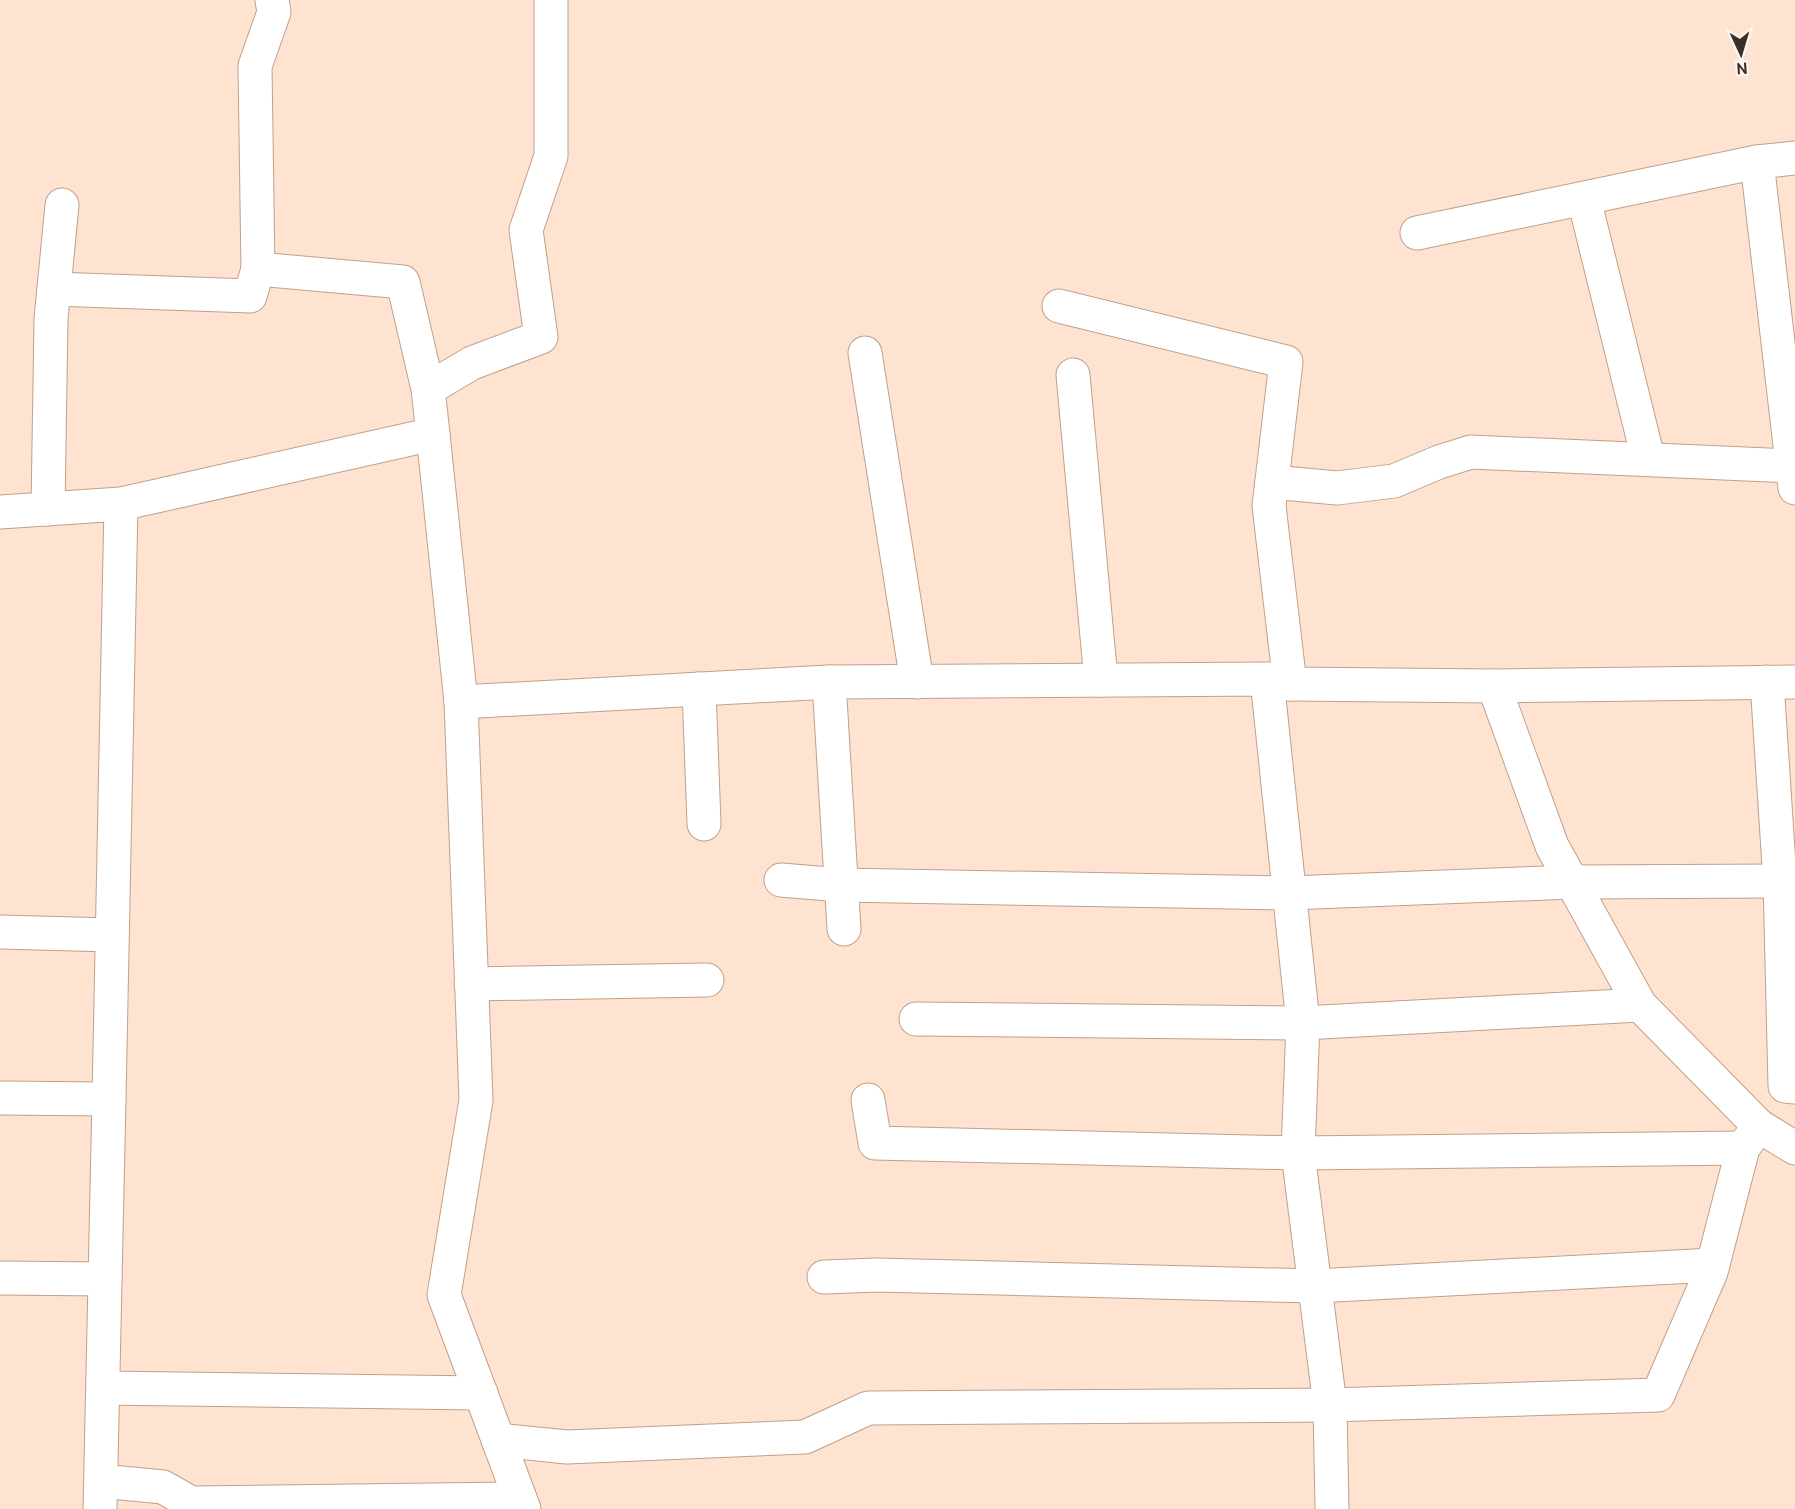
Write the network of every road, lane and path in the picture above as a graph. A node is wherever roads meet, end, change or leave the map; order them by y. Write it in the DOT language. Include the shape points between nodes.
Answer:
graph roads {
  1 [pos="272,0"];
  2 [pos="550,0"];
  3 [pos="1795,158"];
  4 [pos="1757,162"];
  5 [pos="1584,199"];
  6 [pos="62,205"];
  7 [pos="1417,233"];
  8 [pos="258,269"];
  9 [pos="54,289"];
  10 [pos="1059,306"];
  11 [pos="865,353"];
  12 [pos="1073,375"];
  13 [pos="429,389"];
  14 [pos="433,434"];
  15 [pos="1648,458"];
  16 [pos="1794,477"];
  17 [pos="1272,482"];
  18 [pos="121,504"];
  19 [pos="48,509"];
  20 [pos="0,512"];
  21 [pos="1101,680"];
  22 [pos="829,682"];
  23 [pos="917,682"];
  24 [pos="1279,682"];
  25 [pos="1781,682"];
  26 [pos="1494,686"];
  27 [pos="699,689"];
  28 [pos="461,702"];
  29 [pos="704,824"];
  30 [pos="781,880"];
  31 [pos="1780,881"];
  32 [pos="1572,882"];
  33 [pos="841,885"];
  34 [pos="1289,893"];
  35 [pos="844,929"];
  36 [pos="0,932"];
  37 [pos="112,935"];
  38 [pos="707,980"];
  39 [pos="471,984"];
  40 [pos="1640,1005"];
  41 [pos="915,1019"];
  42 [pos="1303,1023"];
  43 [pos="1795,1087"];
  44 [pos="0,1098"];
  45 [pos="109,1100"];
  46 [pos="868,1100"];
  47 [pos="1751,1137"];
  48 [pos="1795,1148"];
  49 [pos="1298,1153"];
  50 [pos="1713,1265"];
  51 [pos="825,1276"];
  52 [pos="0,1278"];
  53 [pos="105,1279"];
  54 [pos="1315,1286"];
  55 [pos="103,1388"];
  56 [pos="481,1393"];
  57 [pos="1330,1404"];
  58 [pos="498,1440"];
  59 [pos="101,1495"];
  60 [pos="522,1504"];
  61 [pos="1332,1509"];
  1 -- 8 [label="street" via="274,12 255,66"];
  2 -- 13 [label="street" via="551,156 526,230 541,337 472,363"];
  3 -- 4 [label="street"];
  4 -- 5 [label="street"];
  4 -- 16 [label="street"];
  5 -- 7 [label="street"];
  5 -- 15 [label="street"];
  6 -- 9 [label="street"];
  8 -- 9 [label="street" via="250,296"];
  8 -- 13 [label="street" via="403,282"];
  9 -- 19 [label="street"];
  10 -- 17 [label="street" via="1286,362"];
  11 -- 23 [label="street"];
  12 -- 21 [label="street"];
  13 -- 14 [label="street"];
  14 -- 18 [label="street"];
  14 -- 28 [label="street"];
  15 -- 16 [label="street"];
  15 -- 17 [label="street" via="1471,452 1394,481 1337,488"];
  17 -- 24 [label="street" via="1269,506"];
  18 -- 19 [label="street"];
  18 -- 37 [label="street"];
  19 -- 20 [label="street"];
  21 -- 23 [label="street"];
  21 -- 24 [label="street"];
  22 -- 23 [label="street"];
  22 -- 27 [label="street"];
  22 -- 33 [label="street"];
  24 -- 26 [label="street"];
  24 -- 34 [label="street"];
  25 -- 26 [label="street"];
  25 -- 31 [label="street"];
  26 -- 32 [label="street" via="1552,846"];
  27 -- 28 [label="street"];
  27 -- 29 [label="street"];
  28 -- 39 [label="street"];
  30 -- 33 [label="street"];
  31 -- 32 [label="street"];
  31 -- 43 [label="street" via="1785,1086"];
  32 -- 34 [label="street"];
  32 -- 40 [label="street"];
  33 -- 34 [label="street"];
  33 -- 35 [label="street"];
  34 -- 42 [label="street"];
  36 -- 37 [label="street"];
  37 -- 45 [label="street"];
  38 -- 39 [label="street"];
  39 -- 56 [label="street" via="476,1100 444,1295"];
  40 -- 42 [label="street"];
  40 -- 47 [label="street"];
  41 -- 42 [label="street"];
  42 -- 49 [label="street"];
  44 -- 45 [label="street"];
  45 -- 53 [label="street"];
  46 -- 49 [label="street" via="875,1143"];
  47 -- 48 [label="street"];
  47 -- 49 [label="street"];
  47 -- 50 [label="street"];
  49 -- 54 [label="street"];
  50 -- 54 [label="street"];
  50 -- 57 [label="street" via="1658,1395"];
  51 -- 54 [label="street"];
  52 -- 53 [label="street"];
  53 -- 55 [label="street"];
  54 -- 57 [label="street"];
  55 -- 56 [label="street"];
  55 -- 59 [label="street"];
  56 -- 58 [label="street"];
  57 -- 58 [label="street" via="868,1408 805,1437 567,1447"];
  57 -- 61 [label="street"];
  58 -- 60 [label="street"];
  59 -- 60 [label="street" via="163,1487 191,1503"];
}
